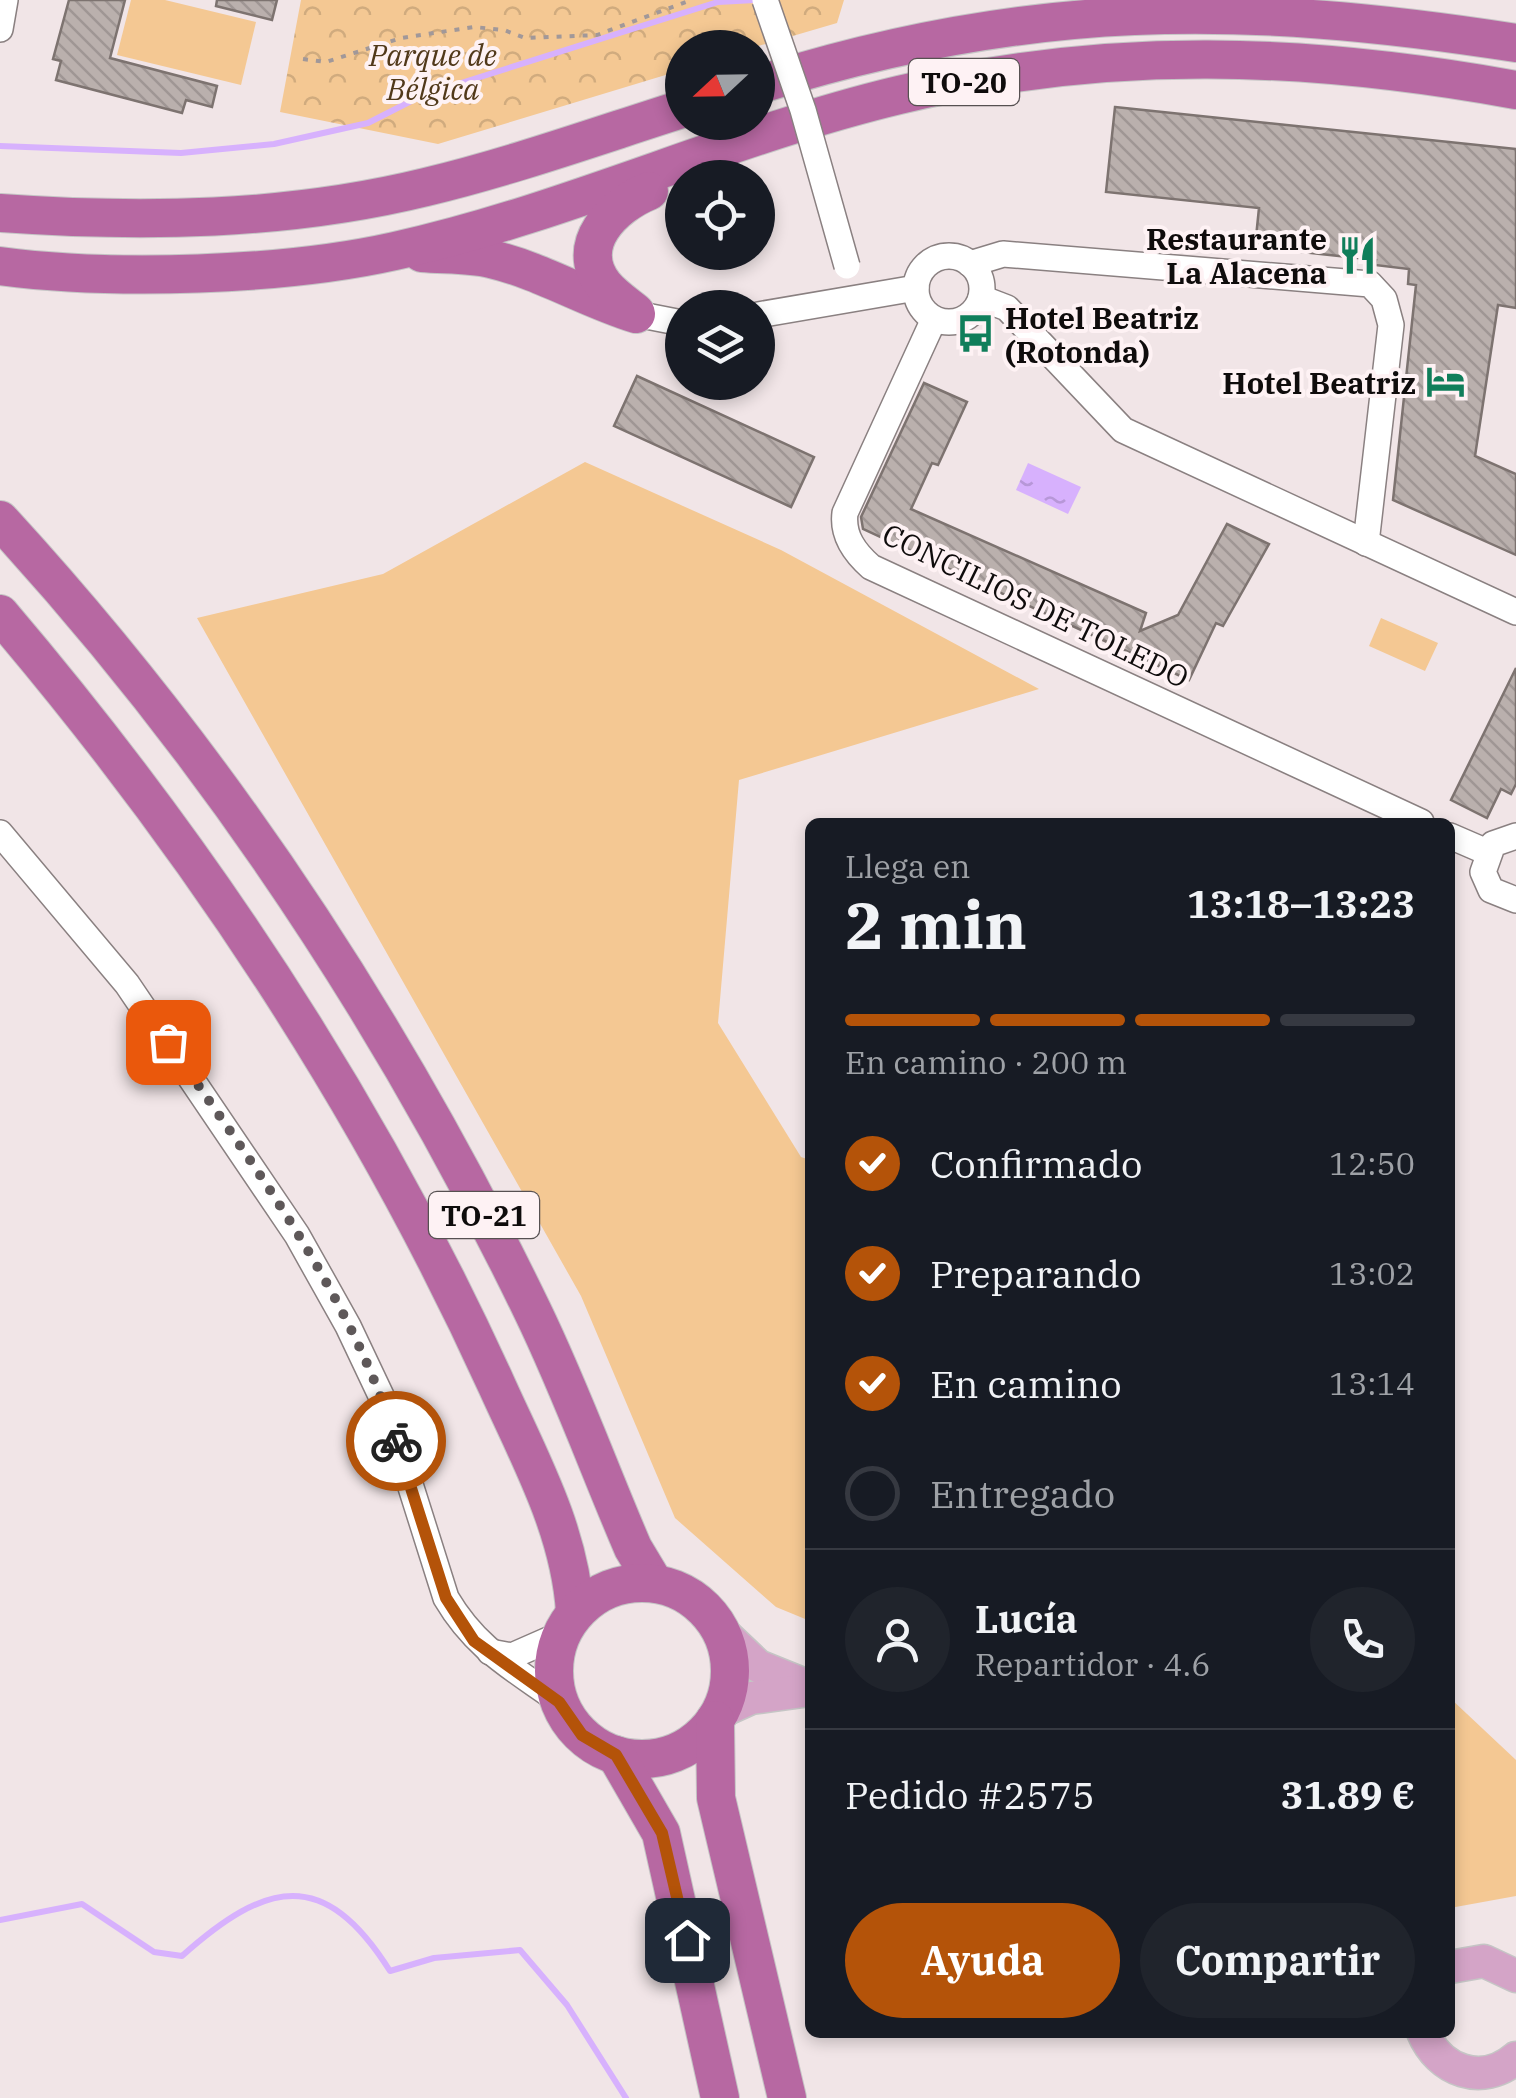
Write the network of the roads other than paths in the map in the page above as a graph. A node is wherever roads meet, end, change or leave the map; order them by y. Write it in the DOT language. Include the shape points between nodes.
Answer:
graph roads {
  1 [pos="5,0"];
  2 [pos="765,0"];
  3 [pos="0,29"];
  4 [pos="1516,44"];
  5 [pos="775,80"];
  6 [pos="1516,90"];
  7 [pos="665,114"];
  8 [pos="775,133"];
  9 [pos="753,140"];
  10 [pos="760,140"];
  11 [pos="726,160"];
  12 [pos="665,186"];
  13 [pos="0,213"];
  14 [pos="394,251"];
  15 [pos="970,264"];
  16 [pos="0,266"];
  17 [pos="847,266"];
  18 [pos="916,288"];
  19 [pos="981,298"];
  20 [pos="775,312"];
  21 [pos="636,314"];
  22 [pos="934,319"];
  23 [pos="665,320"];
  24 [pos="0,520"];
  25 [pos="1366,543"];
  26 [pos="1516,612"];
  27 [pos="0,614"];
  28 [pos="1412,818"];
  29 [pos="0,833"];
  30 [pos="1516,836"];
  31 [pos="1455,838"];
  32 [pos="1486,852"];
  33 [pos="1516,900"];
  34 [pos="654,1583"];
  35 [pos="568,1623"];
  36 [pos="720,1630"];
  37 [pos="490,1652"];
  38 [pos="805,1687"];
  39 [pos="805,1690"];
  40 [pos="559,1702"];
  41 [pos="718,1716"];
  42 [pos="616,1755"];
  43 [pos="1509,1963"];
  44 [pos="1455,1965"];
  45 [pos="1429,2045"];
  46 [pos="1512,2061"];
  47 [pos="720,2098"];
  48 [pos="787,2098"];
  49 [pos="1468,2098"];
  50 [pos="1504,2098"];
  1 -- 3 [label="street"];
  2 -- 17 [label="street, bridge"];
  4 -- 5 [label="highway, TO-20" via="1319,16 1145,12 931,38"];
  6 -- 8 [label="highway, TO-20" via="1350,64 1208,56 974,80"];
  7 -- 13 [label="highway" via="426,187 320,206 149,219"];
  9 -- 14 [label="highway, TO-20"];
  10 -- 11 [label="highway"];
  12 -- 21 [label="highway" via="615,208 601,224 593,258 604,284"];
  14 -- 16 [label="highway, TO-20" via="182,272"];
  14 -- 21 [label="highway" via="488,258"];
  15 -- 18 [label="street" via="940,256 922,268"];
  15 -- 19 [label="street"];
  15 -- 25 [label="street" via="1002,254 1370,284 1384,299 1391,325"];
  18 -- 20 [label="street"];
  18 -- 22 [label="street" via="920,306"];
  19 -- 22 [label="street" via="958,321"];
  19 -- 25 [label="street" via="1008,308 1123,430"];
  21 -- 23 [label="street"];
  22 -- 28 [label="street, CONCILIOS DE TOLEDO" via="845,513 846,533 859,556"];
  24 -- 34 [label="highway, TO-21" via="182,738 352,982 445,1140 526,1297"];
  25 -- 26 [label="street"];
  27 -- 35 [label="highway, TO-21" via="171,828 325,1058 410,1207 566,1547"];
  29 -- 37 [label="street" via="128,984 297,1235 384,1402 446,1598 474,1641"];
  30 -- 32 [label="street" via="1501,838"];
  31 -- 32 [label="street"];
  32 -- 33 [label="street" via="1486,882 1499,896"];
  34 -- 35 [label="highway" via="619,1585"];
  34 -- 36 [label="highway" via="704,1607"];
  35 -- 37 [label="street" via="512,1656"];
  35 -- 40 [label="highway, TO-21" via="555,1656"];
  36 -- 38 [label="main road" via="758,1666"];
  36 -- 41 [label="highway" via="730,1671"];
  37 -- 40 [label="street"];
  39 -- 41 [label="main road" via="751,1698"];
  40 -- 42 [label="highway" via="582,1735"];
  41 -- 42 [label="highway" via="701,1737 672,1753"];
  41 -- 48 [label="highway" via="716,1798"];
  42 -- 47 [label="highway" via="662,1833"];
  43 -- 44 [label="main road"];
  45 -- 46 [label="main road" via="1469,2073"];
  45 -- 49 [label="main road"];
  46 -- 50 [label="main road"];
}
